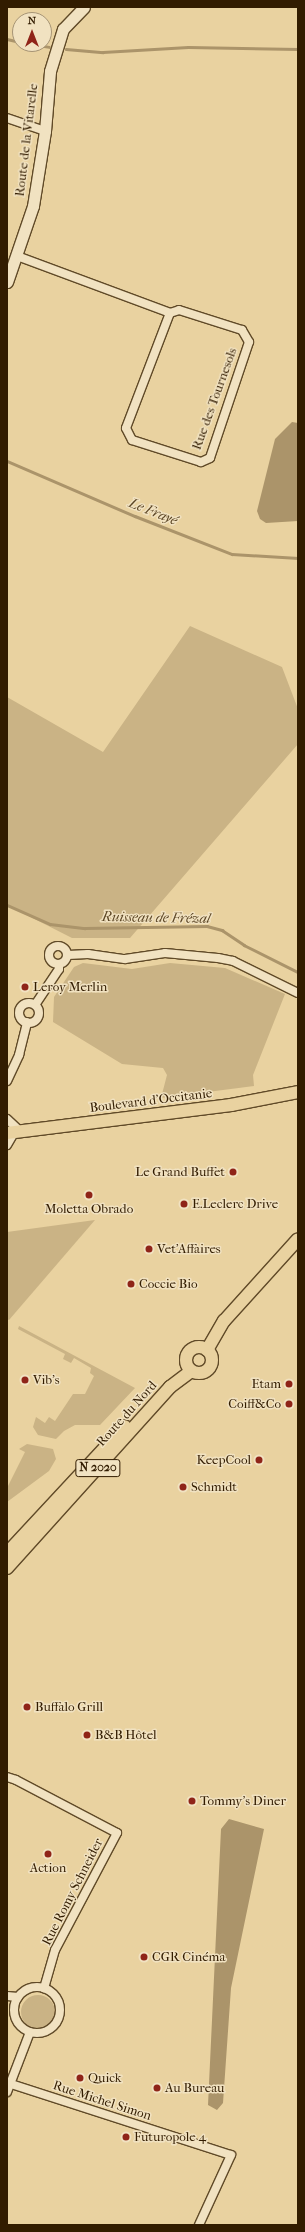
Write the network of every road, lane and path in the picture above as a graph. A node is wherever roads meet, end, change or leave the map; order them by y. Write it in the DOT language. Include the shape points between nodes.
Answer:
graph roads {
  1 [pos="84,7"];
  2 [pos="7,118"];
  3 [pos="45,131"];
  4 [pos="17,256"];
  5 [pos="7,282"];
  6 [pos="170,313"];
  7 [pos="68,955"];
  8 [pos="58,964"];
  9 [pos="298,993"];
  10 [pos="35,1005"];
  11 [pos="27,1022"];
  12 [pos="7,1081"];
  13 [pos="298,1092"];
  14 [pos="7,1120"];
  15 [pos="14,1133"];
  16 [pos="7,1145"];
  17 [pos="298,1239"];
  18 [pos="207,1350"];
  19 [pos="189,1367"];
  20 [pos="7,1553"];
  21 [pos="7,1568"];
  22 [pos="7,1777"];
  23 [pos="44,1988"];
  24 [pos="7,1996"];
  25 [pos="18,1998"];
  26 [pos="11,2007"];
  27 [pos="30,2032"];
  28 [pos="11,2084"];
  29 [pos="7,2092"];
  30 [pos="199,2225"];
  1 -- 3 [label="street, Route de la Vitarelle" via="63,29 50,71"];
  2 -- 3 [label="street"];
  3 -- 4 [label="street, Route de la Vitarelle" via="33,206"];
  4 -- 5 [label="street, Route de la Vitarelle"];
  4 -- 6 [label="street, Rue des Tournesols"];
  6 -- 6 [label="street, Rue des Tournesols" via="179,310 242,330 248,342 210,458 201,462 132,440 126,428"];
  7 -- 8 [label="street" via="65,961"];
  7 -- 8 [label="street" via="62,946 51,949 50,959"];
  7 -- 9 [label="street" via="88,954 125,959 165,953 218,958 233,961"];
  8 -- 10 [label="street" via="59,969"];
  10 -- 11 [label="street" via="39,1011 37,1018"];
  10 -- 11 [label="street" via="28,1003 19,1010 20,1018"];
  11 -- 12 [label="street" via="20,1055"];
  13 -- 15 [label="main road, Boulevard d'Occitanie" via="231,1105"];
  14 -- 15 [label="street"];
  15 -- 16 [label="street"];
  17 -- 18 [label="main road" via="224,1321"];
  18 -- 19 [label="main road" via="199,1347 191,1350 186,1356"];
  18 -- 19 [label="main road" via="210,1355 210,1366 203,1372"];
  19 -- 20 [label="main road, Route du Nord / N 2020" via="165,1382"];
  19 -- 21 [label="main road, Route du Nord / N 2020"];
  22 -- 23 [label="street, Rue Romy Schneider" via="117,1833 56,1950"];
  23 -- 25 [label="street" via="30,1989"];
  23 -- 27 [label="street" via="57,1998 60,2015 48,2031"];
  24 -- 25 [label="street"];
  25 -- 26 [label="street"];
  26 -- 27 [label="street" via="20,2026"];
  27 -- 28 [label="street"];
  28 -- 29 [label="street"];
  28 -- 30 [label="street, Rue Michel Simon" via="231,2156"];
}
